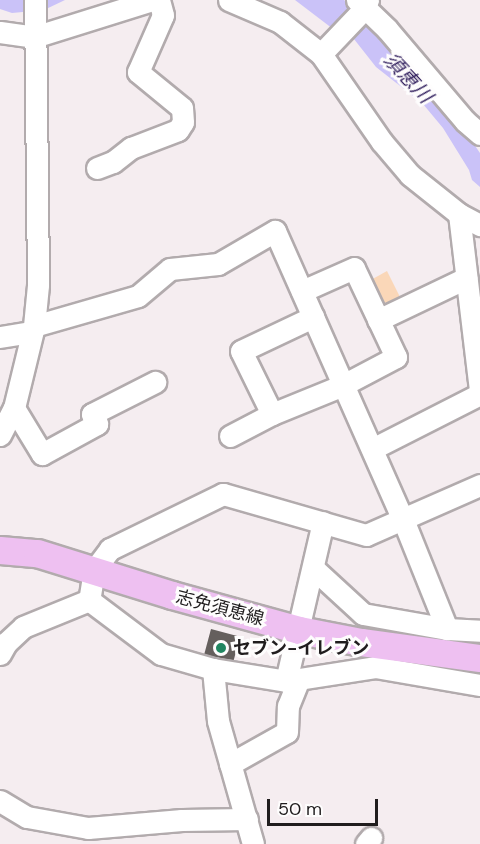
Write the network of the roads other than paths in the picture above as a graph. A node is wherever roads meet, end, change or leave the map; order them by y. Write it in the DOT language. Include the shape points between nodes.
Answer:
graph roads {
  1 [pos="152,0"];
  2 [pos="159,0"];
  3 [pos="229,0"];
  4 [pos="363,4"];
  5 [pos="35,19"];
  6 [pos="0,32"];
  7 [pos="324,50"];
  8 [pos="480,134"];
  9 [pos="97,168"];
  10 [pos="459,214"];
  11 [pos="480,225"];
  12 [pos="466,278"];
  13 [pos="302,291"];
  14 [pos="313,317"];
  15 [pos="378,320"];
  16 [pos="33,329"];
  17 [pos="0,337"];
  18 [pos="155,382"];
  19 [pos="343,385"];
  20 [pos="479,385"];
  21 [pos="15,408"];
  22 [pos="272,414"];
  23 [pos="0,435"];
  24 [pos="230,436"];
  25 [pos="372,448"];
  26 [pos="480,485"];
  27 [pos="402,517"];
  28 [pos="323,522"];
  29 [pos="0,550"];
  30 [pos="313,568"];
  31 [pos="94,570"];
  32 [pos="89,600"];
  33 [pos="447,629"];
  34 [pos="299,630"];
  35 [pos="480,631"];
  36 [pos="0,654"];
  37 [pos="480,658"];
  38 [pos="213,669"];
  39 [pos="293,680"];
  40 [pos="479,687"];
  41 [pos="230,764"];
  42 [pos="0,801"];
  43 [pos="247,819"];
  44 [pos="253,844"];
  1 -- 5 [label="street"];
  2 -- 9 [label="street" via="162,15 138,72 182,108 183,122 178,130 130,148 113,162"];
  3 -- 7 [label="street" via="280,22"];
  4 -- 7 [label="street"];
  4 -- 8 [label="street"];
  5 -- 6 [label="street"];
  5 -- 16 [label="street" via="38,285"];
  7 -- 10 [label="street" via="382,142 403,167"];
  10 -- 11 [label="street"];
  10 -- 12 [label="street"];
  12 -- 15 [label="street"];
  12 -- 20 [label="street"];
  13 -- 14 [label="street"];
  13 -- 15 [label="street" via="354,268"];
  13 -- 16 [label="street" via="275,231 218,264 170,269 138,296"];
  14 -- 19 [label="street"];
  14 -- 22 [label="street" via="242,351"];
  15 -- 19 [label="street" via="396,357"];
  16 -- 17 [label="street"];
  16 -- 21 [label="street"];
  18 -- 21 [label="street" via="92,414 97,424 42,454"];
  19 -- 22 [label="street"];
  19 -- 25 [label="street"];
  20 -- 25 [label="street"];
  21 -- 23 [label="street"];
  22 -- 24 [label="street"];
  25 -- 27 [label="street"];
  26 -- 27 [label="street"];
  27 -- 28 [label="street" via="366,535"];
  27 -- 33 [label="street"];
  28 -- 30 [label="street"];
  28 -- 31 [label="street" via="223,494 110,549"];
  29 -- 31 [label="main road, 志免須恵線" via="36,553"];
  30 -- 33 [label="street" via="363,614"];
  30 -- 34 [label="street"];
  31 -- 32 [label="street"];
  31 -- 34 [label="main road, 志免須恵線"];
  32 -- 36 [label="street" via="23,627"];
  32 -- 38 [label="street" via="161,654"];
  33 -- 35 [label="street"];
  34 -- 37 [label="main road, 志免須恵線"];
  34 -- 39 [label="street"];
  38 -- 39 [label="street"];
  38 -- 41 [label="street" via="219,721"];
  39 -- 40 [label="street" via="375,668"];
  39 -- 41 [label="street" via="287,732"];
  41 -- 43 [label="street"];
  42 -- 43 [label="street" via="27,817 88,828"];
  43 -- 44 [label="street"];
}
